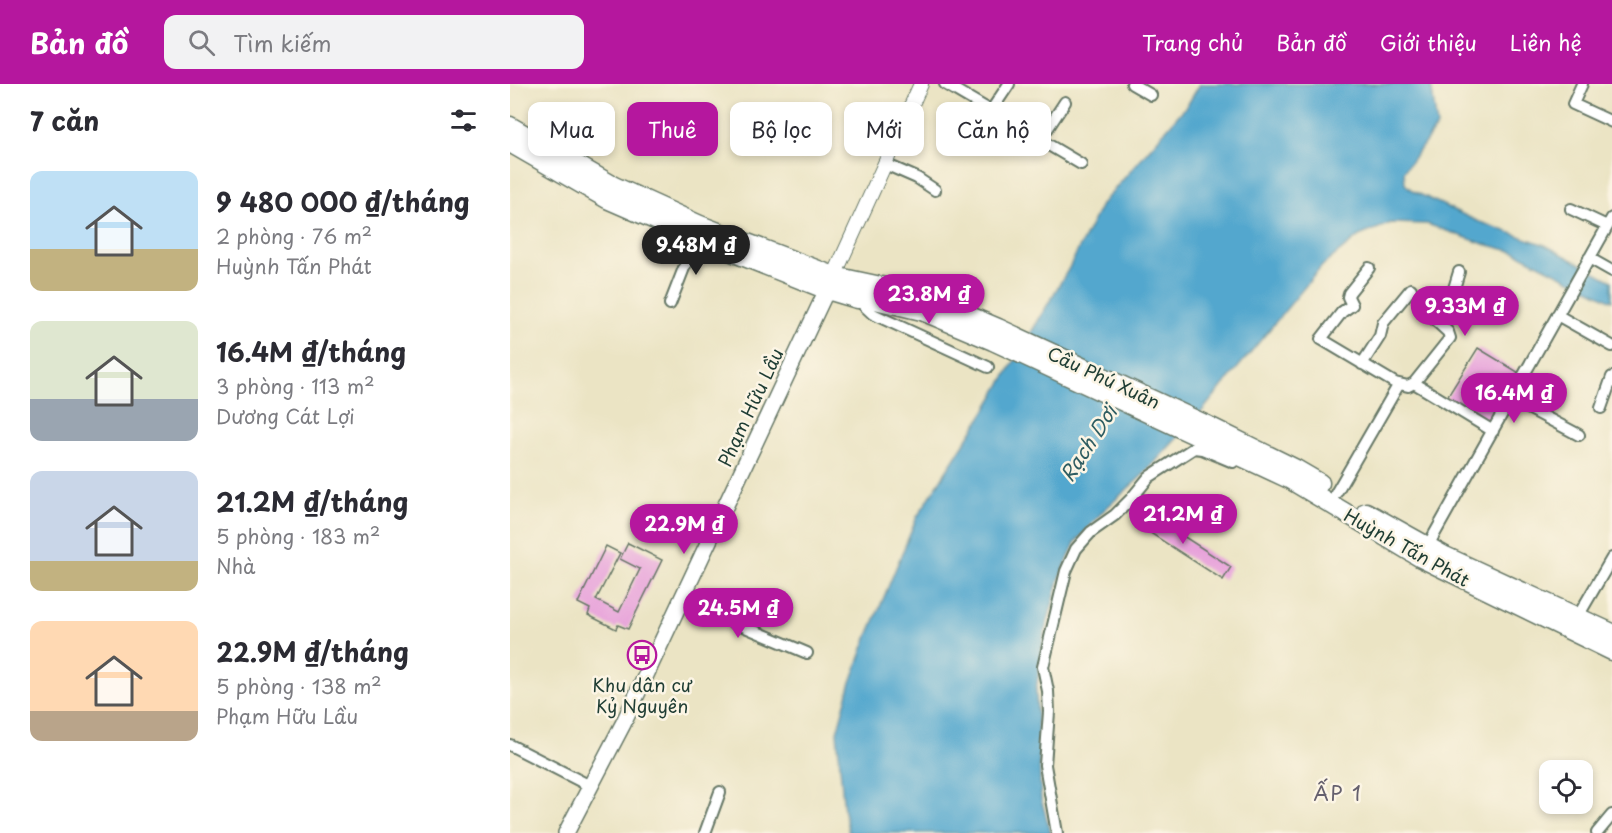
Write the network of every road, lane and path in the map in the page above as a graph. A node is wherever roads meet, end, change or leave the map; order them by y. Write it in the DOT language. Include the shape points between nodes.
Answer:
graph roads {
  1 [pos="921,84"];
  2 [pos="945,84"];
  3 [pos="1009,84"];
  4 [pos="1132,84"];
  5 [pos="1582,84"];
  6 [pos="1151,95"];
  7 [pos="976,102"];
  8 [pos="997,102"];
  9 [pos="1065,102"];
  10 [pos="1612,122"];
  11 [pos="1051,123"];
  12 [pos="512,135"];
  13 [pos="1051,146"];
  14 [pos="885,164"];
  15 [pos="1082,164"];
  16 [pos="935,190"];
  17 [pos="1571,209"];
  18 [pos="1610,222"];
  19 [pos="696,237"];
  20 [pos="1588,260"];
  21 [pos="1369,268"];
  22 [pos="1612,271"];
  23 [pos="1459,272"];
  24 [pos="830,283"];
  25 [pos="1411,289"];
  26 [pos="857,299"];
  27 [pos="670,304"];
  28 [pos="1557,315"];
  29 [pos="995,334"];
  30 [pos="1612,346"];
  31 [pos="1362,364"];
  32 [pos="988,367"];
  33 [pos="1612,377"];
  34 [pos="1414,383"];
  35 [pos="1399,384"];
  36 [pos="1511,399"];
  37 [pos="1601,408"];
  38 [pos="1493,431"];
  39 [pos="1208,433"];
  40 [pos="1579,435"];
  41 [pos="1331,497"];
  42 [pos="1424,552"];
  43 [pos="1612,558"];
  44 [pos="681,600"];
  45 [pos="1577,618"];
  46 [pos="1612,633"];
  47 [pos="1612,651"];
  48 [pos="807,653"];
  49 [pos="510,745"];
  50 [pos="590,786"];
  51 [pos="720,792"];
  52 [pos="1612,815"];
  53 [pos="566,833"];
  54 [pos="705,833"];
  55 [pos="1057,833"];
  56 [pos="1597,833"];
  1 -- 14 [label="street"];
  2 -- 7 [label="street"];
  3 -- 8 [label="street"];
  4 -- 6 [label="street"];
  5 -- 10 [label="street" via="1573,104"];
  9 -- 11 [label="street"];
  12 -- 19 [label="main road" via="607,199"];
  12 -- 24 [label="main road" via="614,186"];
  13 -- 15 [label="street"];
  14 -- 16 [label="street"];
  14 -- 24 [label="street"];
  17 -- 18 [label="street"];
  18 -- 20 [label="street"];
  19 -- 24 [label="main road"];
  19 -- 27 [label="street"];
  20 -- 22 [label="street"];
  20 -- 28 [label="street"];
  21 -- 31 [label="street" via="1348,293 1352,305 1321,339"];
  23 -- 34 [label="street" via="1452,294 1436,321 1450,338"];
  24 -- 26 [label="main road"];
  24 -- 29 [label="main road" via="890,288 930,299"];
  24 -- 44 [label="main road, Phạm Hữu Lầu"];
  25 -- 31 [label="street" via="1383,323 1380,336"];
  26 -- 29 [label="main road" via="922,311"];
  26 -- 32 [label="street" via="873,314"];
  28 -- 30 [label="street"];
  28 -- 36 [label="street"];
  29 -- 39 [label="main road, Cầu Phú Xuân"];
  31 -- 35 [label="street"];
  33 -- 37 [label="street"];
  34 -- 35 [label="street"];
  34 -- 38 [label="street"];
  35 -- 41 [label="street"];
  36 -- 38 [label="street"];
  36 -- 40 [label="street"];
  38 -- 42 [label="street"];
  39 -- 41 [label="main road, Huỳnh Tấn Phát" via="1289,479"];
  41 -- 42 [label="main road, Huỳnh Tấn Phát"];
  41 -- 55 [label="street" via="1322,506 1259,473 1194,448 1149,477 1115,515 1076,549 1066,571 1043,667 1049,712 1045,765"];
  42 -- 45 [label="main road, Huỳnh Tấn Phát"];
  42 -- 47 [label="main road, Huỳnh Tấn Phát"];
  43 -- 45 [label="street"];
  44 -- 48 [label="street"];
  44 -- 50 [label="main road, Phạm Hữu Lầu"];
  45 -- 46 [label="main road, Huỳnh Tấn Phát"];
  49 -- 50 [label="street"];
  50 -- 53 [label="main road, Phạm Hữu Lầu"];
  51 -- 54 [label="street"];
  52 -- 56 [label="street"];
}
